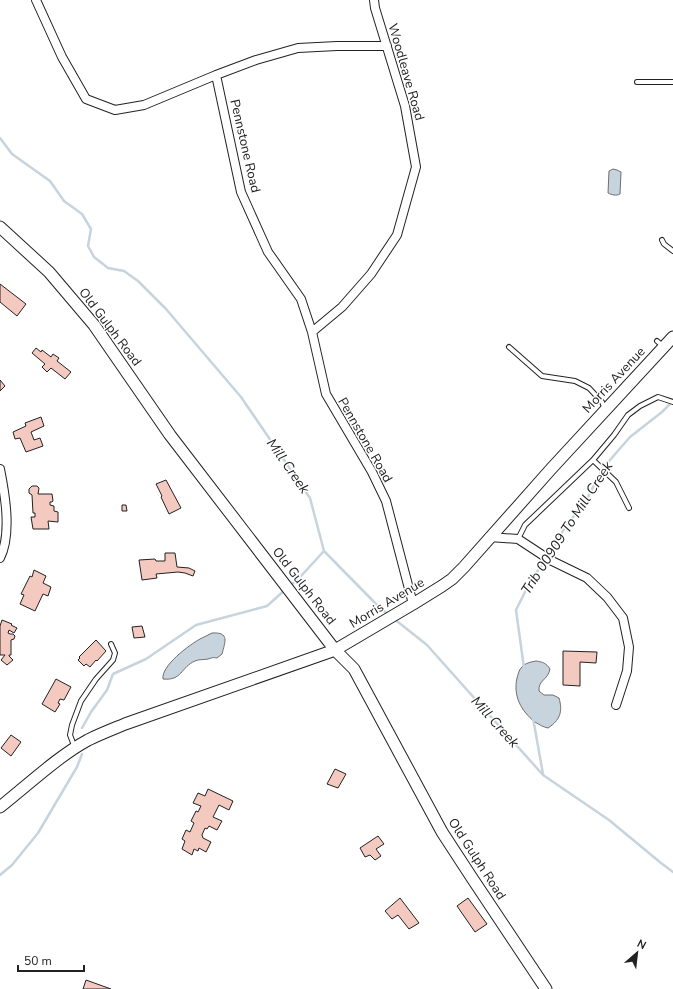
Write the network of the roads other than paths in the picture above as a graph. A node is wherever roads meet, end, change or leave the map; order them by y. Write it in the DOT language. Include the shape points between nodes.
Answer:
graph roads {
  1 [pos="36,0"];
  2 [pos="374,0"];
  3 [pos="387,46"];
  4 [pos="216,75"];
  5 [pos="637,82"];
  6 [pos="673,82"];
  7 [pos="0,227"];
  8 [pos="662,240"];
  9 [pos="673,251"];
  10 [pos="312,332"];
  11 [pos="673,338"];
  12 [pos="509,348"];
  13 [pos="673,402"];
  14 [pos="606,410"];
  15 [pos="593,460"];
  16 [pos="0,469"];
  17 [pos="629,508"];
  18 [pos="489,537"];
  19 [pos="518,539"];
  20 [pos="0,558"];
  21 [pos="413,604"];
  22 [pos="111,644"];
  23 [pos="335,650"];
  24 [pos="616,705"];
  25 [pos="75,748"];
  26 [pos="0,807"];
  27 [pos="546,989"];
  1 -- 4 [label="street" via="62,57 86,100 115,110 144,105"];
  2 -- 3 [label="street, Woodleave Road"];
  3 -- 4 [label="street" via="298,48"];
  3 -- 10 [label="street, Woodleave Road" via="405,106 416,167 398,235 371,274 342,307"];
  4 -- 10 [label="street, Pennstone Road" via="241,192 268,252 301,299"];
  5 -- 6 [label="lane"];
  7 -- 23 [label="street, Old Gulph Road" via="49,272 94,325 170,435"];
  8 -- 9 [label="lane"];
  10 -- 21 [label="street, Pennstone Road" via="326,394 386,501"];
  11 -- 14 [label="street, Morris Avenue" via="660,344"];
  12 -- 14 [label="lane" via="542,376 575,381 589,388"];
  13 -- 15 [label="lane" via="658,396 640,406 628,415"];
  14 -- 18 [label="street, Morris Avenue"];
  15 -- 17 [label="lane" via="616,482"];
  15 -- 19 [label="lane" via="525,525"];
  16 -- 20 [label="street" via="7,526 4,551"];
  18 -- 19 [label="street"];
  18 -- 21 [label="street, Morris Avenue" via="452,579"];
  19 -- 24 [label="street" via="550,560 587,578 607,597 623,618 629,647 628,665"];
  21 -- 23 [label="street, Morris Avenue"];
  22 -- 25 [label="lane" via="113,660 81,701 72,725 70,735"];
  23 -- 25 [label="street, Morris Avenue" via="95,736"];
  23 -- 27 [label="street, Old Gulph Road" via="354,670 452,849"];
  25 -- 26 [label="street, Morris Avenue"];
}
